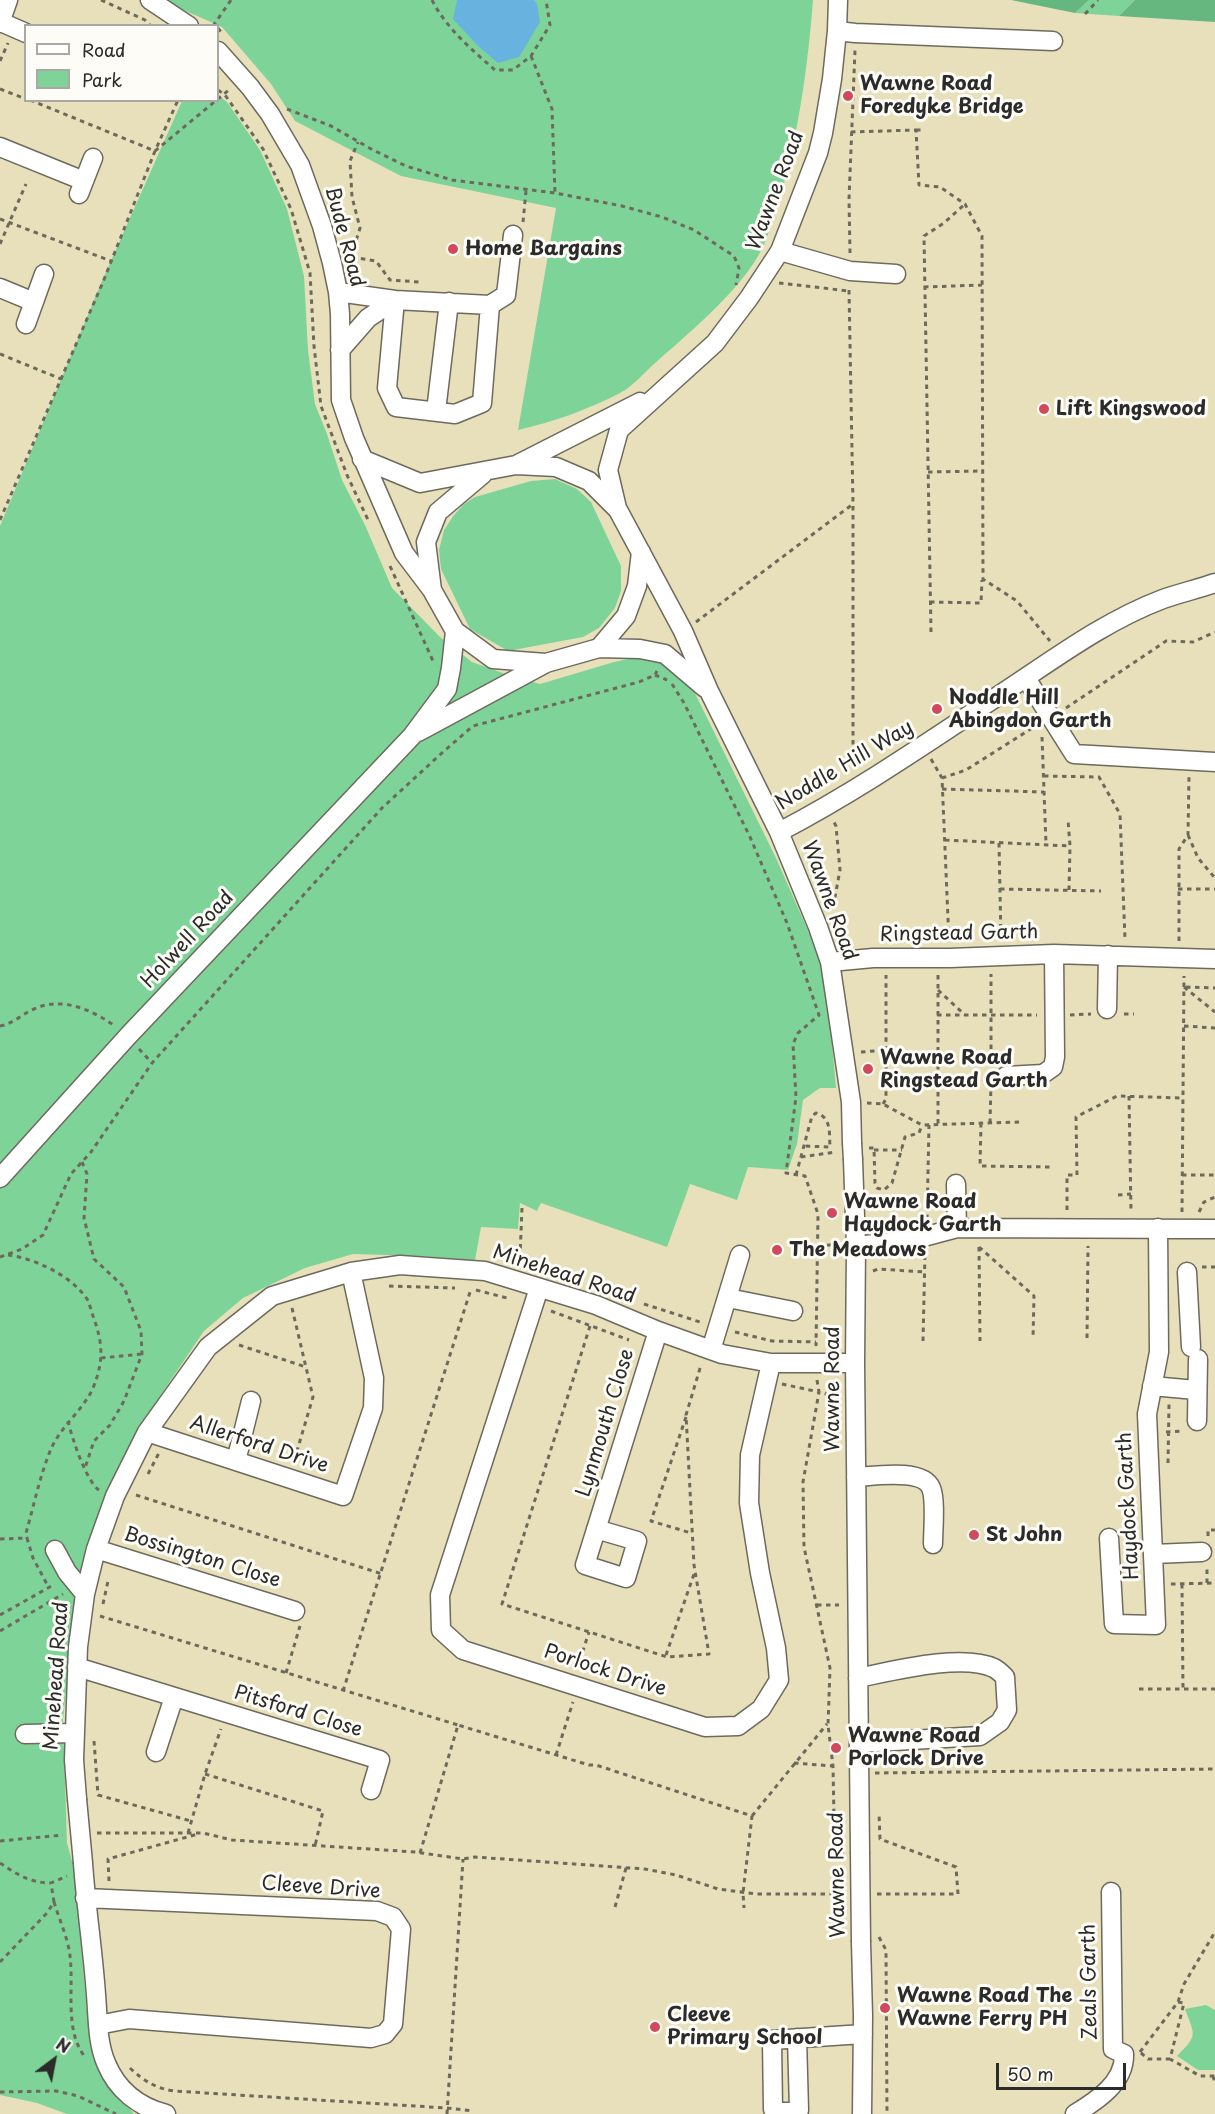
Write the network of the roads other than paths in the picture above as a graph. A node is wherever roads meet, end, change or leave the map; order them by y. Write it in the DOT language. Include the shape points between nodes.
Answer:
graph roads {
  1 [pos="8,0"];
  2 [pos="150,0"];
  3 [pos="838,0"];
  4 [pos="0,22"];
  5 [pos="186,24"];
  6 [pos="24,32"];
  7 [pos="846,32"];
  8 [pos="1053,41"];
  9 [pos="219,52"];
  10 [pos="0,147"];
  11 [pos="93,158"];
  12 [pos="518,229"];
  13 [pos="780,251"];
  14 [pos="44,274"];
  15 [pos="896,274"];
  16 [pos="0,288"];
  17 [pos="338,292"];
  18 [pos="396,300"];
  19 [pos="34,302"];
  20 [pos="448,302"];
  21 [pos="490,305"];
  22 [pos="26,324"];
  23 [pos="340,350"];
  24 [pos="659,392"];
  25 [pos="436,411"];
  26 [pos="362,459"];
  27 [pos="516,465"];
  28 [pos="485,472"];
  29 [pos="618,510"];
  30 [pos="641,552"];
  31 [pos="1215,584"];
  32 [pos="432,590"];
  33 [pos="455,632"];
  34 [pos="599,648"];
  35 [pos="546,663"];
  36 [pos="1026,678"];
  37 [pos="709,691"];
  38 [pos="412,736"];
  39 [pos="1215,762"];
  40 [pos="779,832"];
  41 [pos="1054,954"];
  42 [pos="1117,956"];
  43 [pos="1215,959"];
  44 [pos="830,962"];
  45 [pos="1107,1009"];
  46 [pos="996,1075"];
  47 [pos="0,1178"];
  48 [pos="956,1184"];
  49 [pos="957,1228"];
  50 [pos="1158,1228"];
  51 [pos="1215,1229"];
  52 [pos="856,1246"];
  53 [pos="740,1255"];
  54 [pos="1187,1272"];
  55 [pos="353,1281"];
  56 [pos="537,1296"];
  57 [pos="728,1298"];
  58 [pos="1159,1308"];
  59 [pos="1189,1308"];
  60 [pos="793,1311"];
  61 [pos="655,1340"];
  62 [pos="706,1355"];
  63 [pos="855,1363"];
  64 [pos="769,1372"];
  65 [pos="1152,1386"];
  66 [pos="1196,1390"];
  67 [pos="252,1401"];
  68 [pos="1197,1421"];
  69 [pos="147,1432"];
  70 [pos="236,1461"];
  71 [pos="856,1477"];
  72 [pos="596,1529"];
  73 [pos="1109,1538"];
  74 [pos="933,1544"];
  75 [pos="96,1549"];
  76 [pos="55,1550"];
  77 [pos="1202,1552"];
  78 [pos="1153,1554"];
  79 [pos="78,1585"];
  80 [pos="295,1611"];
  81 [pos="77,1667"];
  82 [pos="858,1678"];
  83 [pos="174,1697"];
  84 [pos="75,1733"];
  85 [pos="25,1734"];
  86 [pos="859,1743"];
  87 [pos="156,1752"];
  88 [pos="371,1790"];
  89 [pos="1111,1892"];
  90 [pos="85,1898"];
  91 [pos="98,2025"];
  92 [pos="863,2034"];
  93 [pos="797,2038"];
  94 [pos="155,2113"];
  95 [pos="862,2114"];
  96 [pos="1075,2114"];
  1 -- 4 [label="street"];
  2 -- 5 [label="street"];
  3 -- 7 [label="street, Wawne Road"];
  4 -- 6 [label="street"];
  7 -- 8 [label="street"];
  7 -- 13 [label="street, Wawne Road" via="818,153"];
  9 -- 17 [label="street, Bude Road" via="270,114 300,165"];
  10 -- 11 [label="street" via="82,188"];
  12 -- 21 [label="street" via="506,295"];
  13 -- 15 [label="street" via="850,271"];
  13 -- 24 [label="street, Wawne Road" via="714,343"];
  14 -- 19 [label="street"];
  16 -- 19 [label="street"];
  17 -- 18 [label="street"];
  17 -- 23 [label="street, Bude Road"];
  18 -- 20 [label="street"];
  18 -- 23 [label="street" via="368,318"];
  18 -- 25 [label="street" via="387,388 396,406"];
  19 -- 22 [label="street"];
  20 -- 21 [label="street"];
  20 -- 25 [label="street"];
  21 -- 25 [label="street" via="482,403 455,414"];
  23 -- 26 [label="street, Bude Road" via="341,400"];
  24 -- 27 [label="street, Wawne Road"];
  24 -- 29 [label="street, Wawne Road" via="619,430 608,470"];
  26 -- 28 [label="street" via="420,483"];
  26 -- 32 [label="street, Bude Road" via="404,553"];
  27 -- 28 [label="street"];
  27 -- 29 [label="street" via="556,467 589,481"];
  28 -- 32 [label="street" via="438,512 426,542"];
  29 -- 30 [label="street"];
  30 -- 34 [label="street" via="637,586 626,616"];
  30 -- 37 [label="street, Wawne Road" via="683,631"];
  31 -- 36 [label="street, Noddle Hill Way" via="1163,599 1115,621"];
  32 -- 33 [label="street"];
  33 -- 35 [label="street" via="493,659"];
  33 -- 38 [label="street, Holwell Road" via="447,689"];
  34 -- 35 [label="street"];
  34 -- 37 [label="street, Wawne Road" via="664,654"];
  35 -- 38 [label="street, Holwell Road"];
  36 -- 39 [label="street" via="1074,754"];
  36 -- 40 [label="street, Noddle Hill Way" via="827,807"];
  37 -- 40 [label="street, Wawne Road"];
  38 -- 47 [label="street, Holwell Road" via="128,1036"];
  40 -- 44 [label="street, Wawne Road"];
  41 -- 42 [label="street, Ringstead Garth"];
  41 -- 44 [label="street, Ringstead Garth"];
  41 -- 46 [label="street, Ringstead Garth" via="1053,1067 1043,1074"];
  42 -- 43 [label="street, Ringstead Garth" via="1182,964"];
  42 -- 45 [label="street"];
  44 -- 52 [label="street, Wawne Road" via="850,1102"];
  48 -- 49 [label="street"];
  49 -- 50 [label="street"];
  49 -- 52 [label="street" via="926,1242"];
  50 -- 51 [label="street"];
  50 -- 58 [label="street, Haydock Garth"];
  52 -- 63 [label="street, Wawne Road"];
  53 -- 57 [label="street"];
  54 -- 59 [label="street"];
  55 -- 56 [label="street, Minehead Road" via="400,1265 485,1271"];
  55 -- 69 [label="street, Minehead Road" via="272,1296 208,1347"];
  55 -- 70 [label="street, Allerford Drive" via="374,1378 373,1408 343,1496"];
  56 -- 61 [label="street, Minehead Road" via="596,1305"];
  56 -- 64 [label="street, Porlock Drive" via="440,1595 441,1630 464,1650 705,1727 738,1726 761,1709 779,1680 749,1503 750,1455"];
  57 -- 60 [label="street"];
  57 -- 62 [label="street"];
  58 -- 59 [label="street"];
  58 -- 65 [label="street, Haydock Garth" via="1159,1352"];
  59 -- 66 [label="street"];
  61 -- 62 [label="street, Minehead Road"];
  61 -- 72 [label="street, Lynmouth Close"];
  62 -- 64 [label="street, Minehead Road" via="722,1354"];
  63 -- 64 [label="street, Minehead Road" via="816,1363"];
  63 -- 71 [label="street, Wawne Road"];
  65 -- 66 [label="street"];
  65 -- 78 [label="street, Haydock Garth" via="1147,1414"];
  66 -- 68 [label="street"];
  67 -- 70 [label="street"];
  69 -- 70 [label="street, Allerford Drive"];
  69 -- 75 [label="street, Minehead Road" via="115,1496"];
  71 -- 74 [label="street" via="911,1475 926,1480 933,1496"];
  71 -- 82 [label="street, Wawne Road"];
  73 -- 78 [label="street, Haydock Garth" via="1113,1624 1156,1625"];
  75 -- 79 [label="street, Minehead Road"];
  75 -- 80 [label="street, Bossington Close"];
  76 -- 79 [label="street"];
  77 -- 78 [label="street"];
  79 -- 81 [label="street, Minehead Road"];
  81 -- 83 [label="street, Pitsford Close"];
  81 -- 84 [label="street, Minehead Road"];
  82 -- 86 [label="street, Wawne Road"];
  82 -- 86 [label="street" via="925,1665 987,1666 1005,1677 1007,1710 1000,1722 980,1736"];
  83 -- 87 [label="street"];
  83 -- 88 [label="street, Pitsford Close" via="380,1761"];
  84 -- 85 [label="street"];
  84 -- 90 [label="street, Minehead Road, bridge"];
  86 -- 92 [label="street, Wawne Road, bridge" via="869,1850"];
  89 -- 96 [label="street, Zeals Garth" via="1113,2049 1132,2057 1100,2099"];
  90 -- 91 [label="street, Minehead Road"];
  90 -- 91 [label="street, Cleeve Drive" via="377,1911 393,1917 401,1929 393,2024 385,2034 371,2038 129,2019"];
  91 -- 94 [label="street, Minehead Road" via="105,2062 119,2086"];
  92 -- 93 [label="street"];
  92 -- 95 [label="street, Wawne Road"];
  93 -- 93 [label="street" via="772,2040 776,2112 798,2110"];
}
